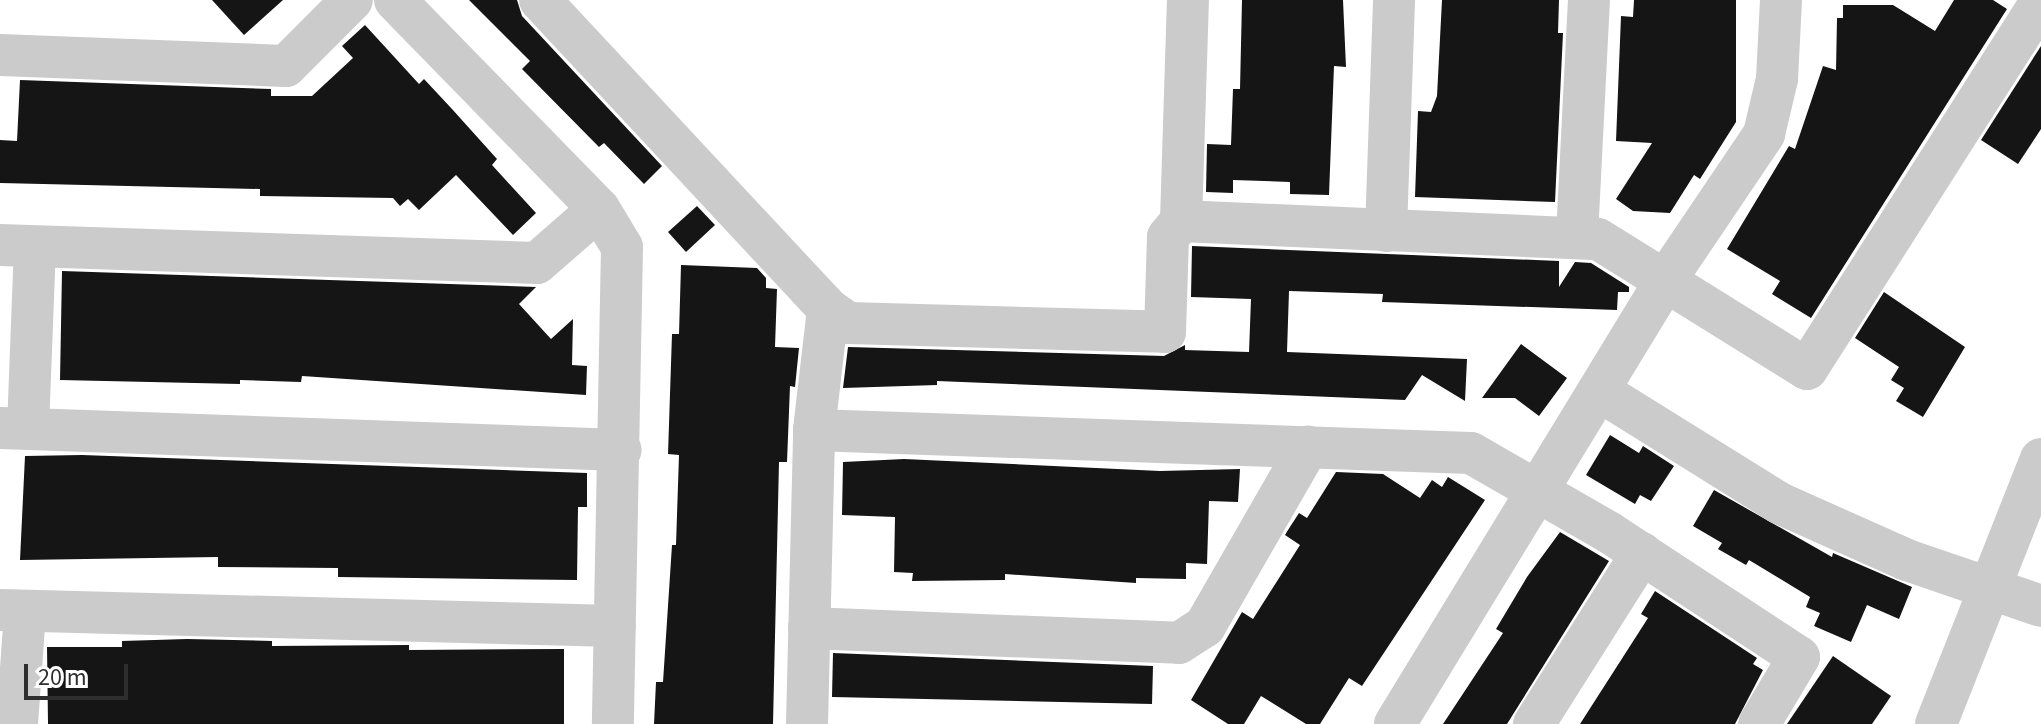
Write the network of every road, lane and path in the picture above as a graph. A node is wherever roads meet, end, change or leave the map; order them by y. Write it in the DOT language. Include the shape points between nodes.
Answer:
graph roads {
  1 [pos="352,0"];
  2 [pos="395,0"];
  3 [pos="540,0"];
  4 [pos="1188,0"];
  5 [pos="1394,0"];
  6 [pos="1589,0"];
  7 [pos="1781,0"];
  8 [pos="2041,1"];
  9 [pos="0,55"];
  10 [pos="599,209"];
  11 [pos="1181,221"];
  12 [pos="1386,231"];
  13 [pos="1577,236"];
  14 [pos="17,246"];
  15 [pos="1667,278"];
  16 [pos="828,309"];
  17 [pos="1601,392"];
  18 [pos="14,428"];
  19 [pos="814,430"];
  20 [pos="1308,447"];
  21 [pos="621,450"];
  22 [pos="2041,459"];
  23 [pos="1539,491"];
  24 [pos="1642,553"];
  25 [pos="2041,606"];
  26 [pos="12,611"];
  27 [pos="615,626"];
  28 [pos="809,628"];
  29 [pos="17,724"];
  30 [pos="613,724"];
  31 [pos="807,724"];
  32 [pos="1395,724"];
  33 [pos="1534,724"];
  34 [pos="1759,724"];
  35 [pos="1936,724"];
  1 -- 9 [label="street" via="286,66"];
  2 -- 10 [label="street"];
  3 -- 16 [label="street"];
  4 -- 11 [label="street"];
  5 -- 12 [label="street"];
  6 -- 13 [label="street"];
  7 -- 15 [label="street" via="1777,79 1764,134"];
  8 -- 15 [label="street" via="1807,369"];
  10 -- 14 [label="street" via="537,263"];
  10 -- 21 [label="street" via="622,247"];
  11 -- 12 [label="street"];
  11 -- 16 [label="street" via="1168,237 1165,332 848,323"];
  12 -- 13 [label="street"];
  13 -- 15 [label="street" via="1598,239"];
  14 -- 18 [label="street"];
  15 -- 17 [label="street"];
  16 -- 19 [label="street"];
  17 -- 23 [label="street"];
  17 -- 25 [label="street, bridge" via="1779,503 1907,560"];
  18 -- 21 [label="street"];
  19 -- 20 [label="street"];
  19 -- 28 [label="street"];
  20 -- 23 [label="street" via="1471,453"];
  20 -- 28 [label="street" via="1205,626 1179,643"];
  21 -- 27 [label="street"];
  22 -- 35 [label="street"];
  23 -- 24 [label="street"];
  23 -- 32 [label="street"];
  24 -- 33 [label="street"];
  24 -- 34 [label="street" via="1799,657"];
  26 -- 27 [label="street"];
  26 -- 29 [label="street"];
  27 -- 30 [label="street"];
  28 -- 31 [label="street"];
}
